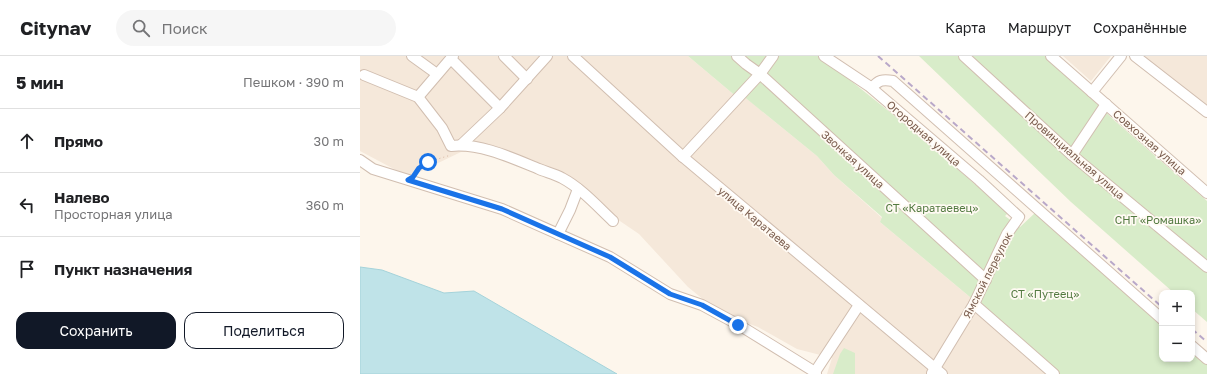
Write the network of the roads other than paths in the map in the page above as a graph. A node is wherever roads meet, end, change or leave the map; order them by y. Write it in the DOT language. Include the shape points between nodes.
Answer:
graph roads {
  1 [pos="412,56"];
  2 [pos="504,56"];
  3 [pos="547,56"];
  4 [pos="573,56"];
  5 [pos="737,56"];
  6 [pos="773,56"];
  7 [pos="824,56"];
  8 [pos="964,56"];
  9 [pos="1051,56"];
  10 [pos="1121,56"];
  11 [pos="1135,56"];
  12 [pos="452,58"];
  13 [pos="437,74"];
  14 [pos="760,74"];
  15 [pos="364,75"];
  16 [pos="527,79"];
  17 [pos="872,88"];
  18 [pos="1092,92"];
  19 [pos="418,97"];
  20 [pos="1106,104"];
  21 [pos="500,108"];
  22 [pos="1207,112"];
  23 [pos="461,145"];
  24 [pos="1072,155"];
  25 [pos="683,157"];
  26 [pos="360,160"];
  27 [pos="578,189"];
  28 [pos="1207,193"];
  29 [pos="1019,217"];
  30 [pos="613,221"];
  31 [pos="558,234"];
  32 [pos="1207,267"];
  33 [pos="986,280"];
  34 [pos="974,304"];
  35 [pos="859,305"];
  36 [pos="1159,316"];
  37 [pos="1195,349"];
  38 [pos="1207,359"];
  39 [pos="935,372"];
  40 [pos="816,373"];
  41 [pos="1054,374"];
  1 -- 13 [label="street"];
  2 -- 16 [label="street"];
  3 -- 16 [label="street"];
  4 -- 25 [label="street, улица Каратаева"];
  5 -- 14 [label="street, Звонкая улица"];
  6 -- 14 [label="street"];
  7 -- 17 [label="street, Огородная улица"];
  8 -- 24 [label="street, Провинциальная улица"];
  9 -- 18 [label="street, Совхозная улица"];
  10 -- 18 [label="street"];
  11 -- 22 [label="street"];
  12 -- 13 [label="street"];
  12 -- 21 [label="street"];
  13 -- 19 [label="street"];
  14 -- 25 [label="street"];
  14 -- 33 [label="street, Звонкая улица"];
  15 -- 19 [label="street"];
  16 -- 21 [label="street"];
  17 -- 29 [label="street, Огородная улица"];
  17 -- 36 [label="street" via="876,83 893,81"];
  18 -- 20 [label="street, Совхозная улица"];
  19 -- 23 [label="street" via="442,128 451,146"];
  20 -- 24 [label="street"];
  20 -- 28 [label="street, Совхозная улица"];
  21 -- 23 [label="street"];
  23 -- 27 [label="street" via="484,149 514,159 562,178"];
  24 -- 32 [label="street, Провинциальная улица"];
  25 -- 35 [label="street, улица Каратаева"];
  26 -- 31 [label="street" via="374,169 502,209"];
  27 -- 30 [label="street"];
  27 -- 31 [label="street"];
  29 -- 33 [label="street, Ямской переулок" via="1006,234"];
  31 -- 40 [label="street" via="610,257 670,294 702,305"];
  33 -- 34 [label="street, Ямской переулок"];
  34 -- 39 [label="street, Ямской переулок"];
  34 -- 41 [label="street"];
  35 -- 39 [label="street, улица Каратаева"];
  35 -- 40 [label="street"];
  37 -- 38 [label="street"];
}
